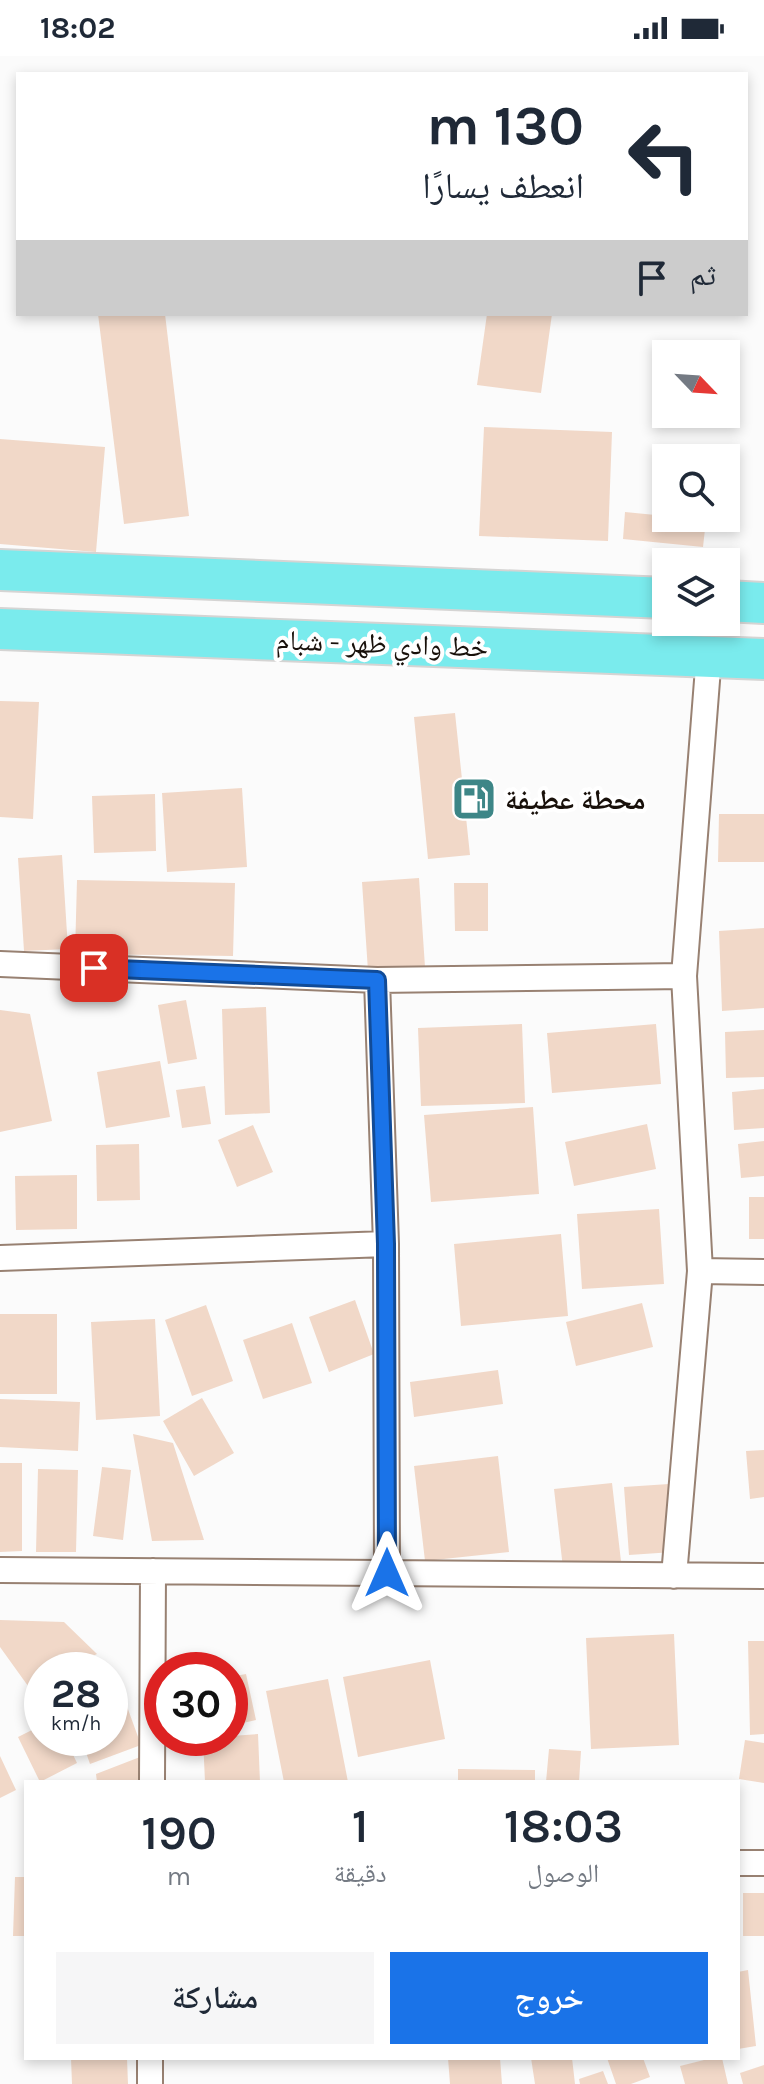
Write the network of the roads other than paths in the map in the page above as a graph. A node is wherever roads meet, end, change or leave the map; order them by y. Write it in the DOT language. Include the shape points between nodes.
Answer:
graph roads {
  1 [pos="0,570"];
  2 [pos="652,597"];
  3 [pos="740,602"];
  4 [pos="764,603"];
  5 [pos="0,629"];
  6 [pos="709,655"];
  7 [pos="764,659"];
  8 [pos="0,964"];
  9 [pos="684,976"];
  10 [pos="377,980"];
  11 [pos="386,1244"];
  12 [pos="0,1258"];
  13 [pos="700,1271"];
  14 [pos="764,1272"];
  15 [pos="0,1570"];
  16 [pos="153,1571"];
  17 [pos="387,1573"];
  18 [pos="674,1576"];
  19 [pos="764,1576"];
  20 [pos="152,1780"];
  21 [pos="740,1863"];
  22 [pos="764,1863"];
  23 [pos="150,2060"];
  24 [pos="150,2084"];
  1 -- 2 [label="main road, خط وادي ظهر - شبام"];
  3 -- 4 [label="main road"];
  5 -- 6 [label="main road, خط وادي ظهر - شبام"];
  6 -- 7 [label="main road, خط وادي ظهر - شبام"];
  6 -- 9 [label="street"];
  8 -- 10 [label="street"];
  9 -- 10 [label="street"];
  9 -- 13 [label="street"];
  10 -- 11 [label="street"];
  11 -- 12 [label="street"];
  11 -- 17 [label="street"];
  13 -- 14 [label="street"];
  13 -- 18 [label="street"];
  15 -- 16 [label="street"];
  16 -- 17 [label="street"];
  16 -- 20 [label="street"];
  17 -- 18 [label="street"];
  18 -- 19 [label="street"];
  21 -- 22 [label="street"];
  23 -- 24 [label="street"];
}
